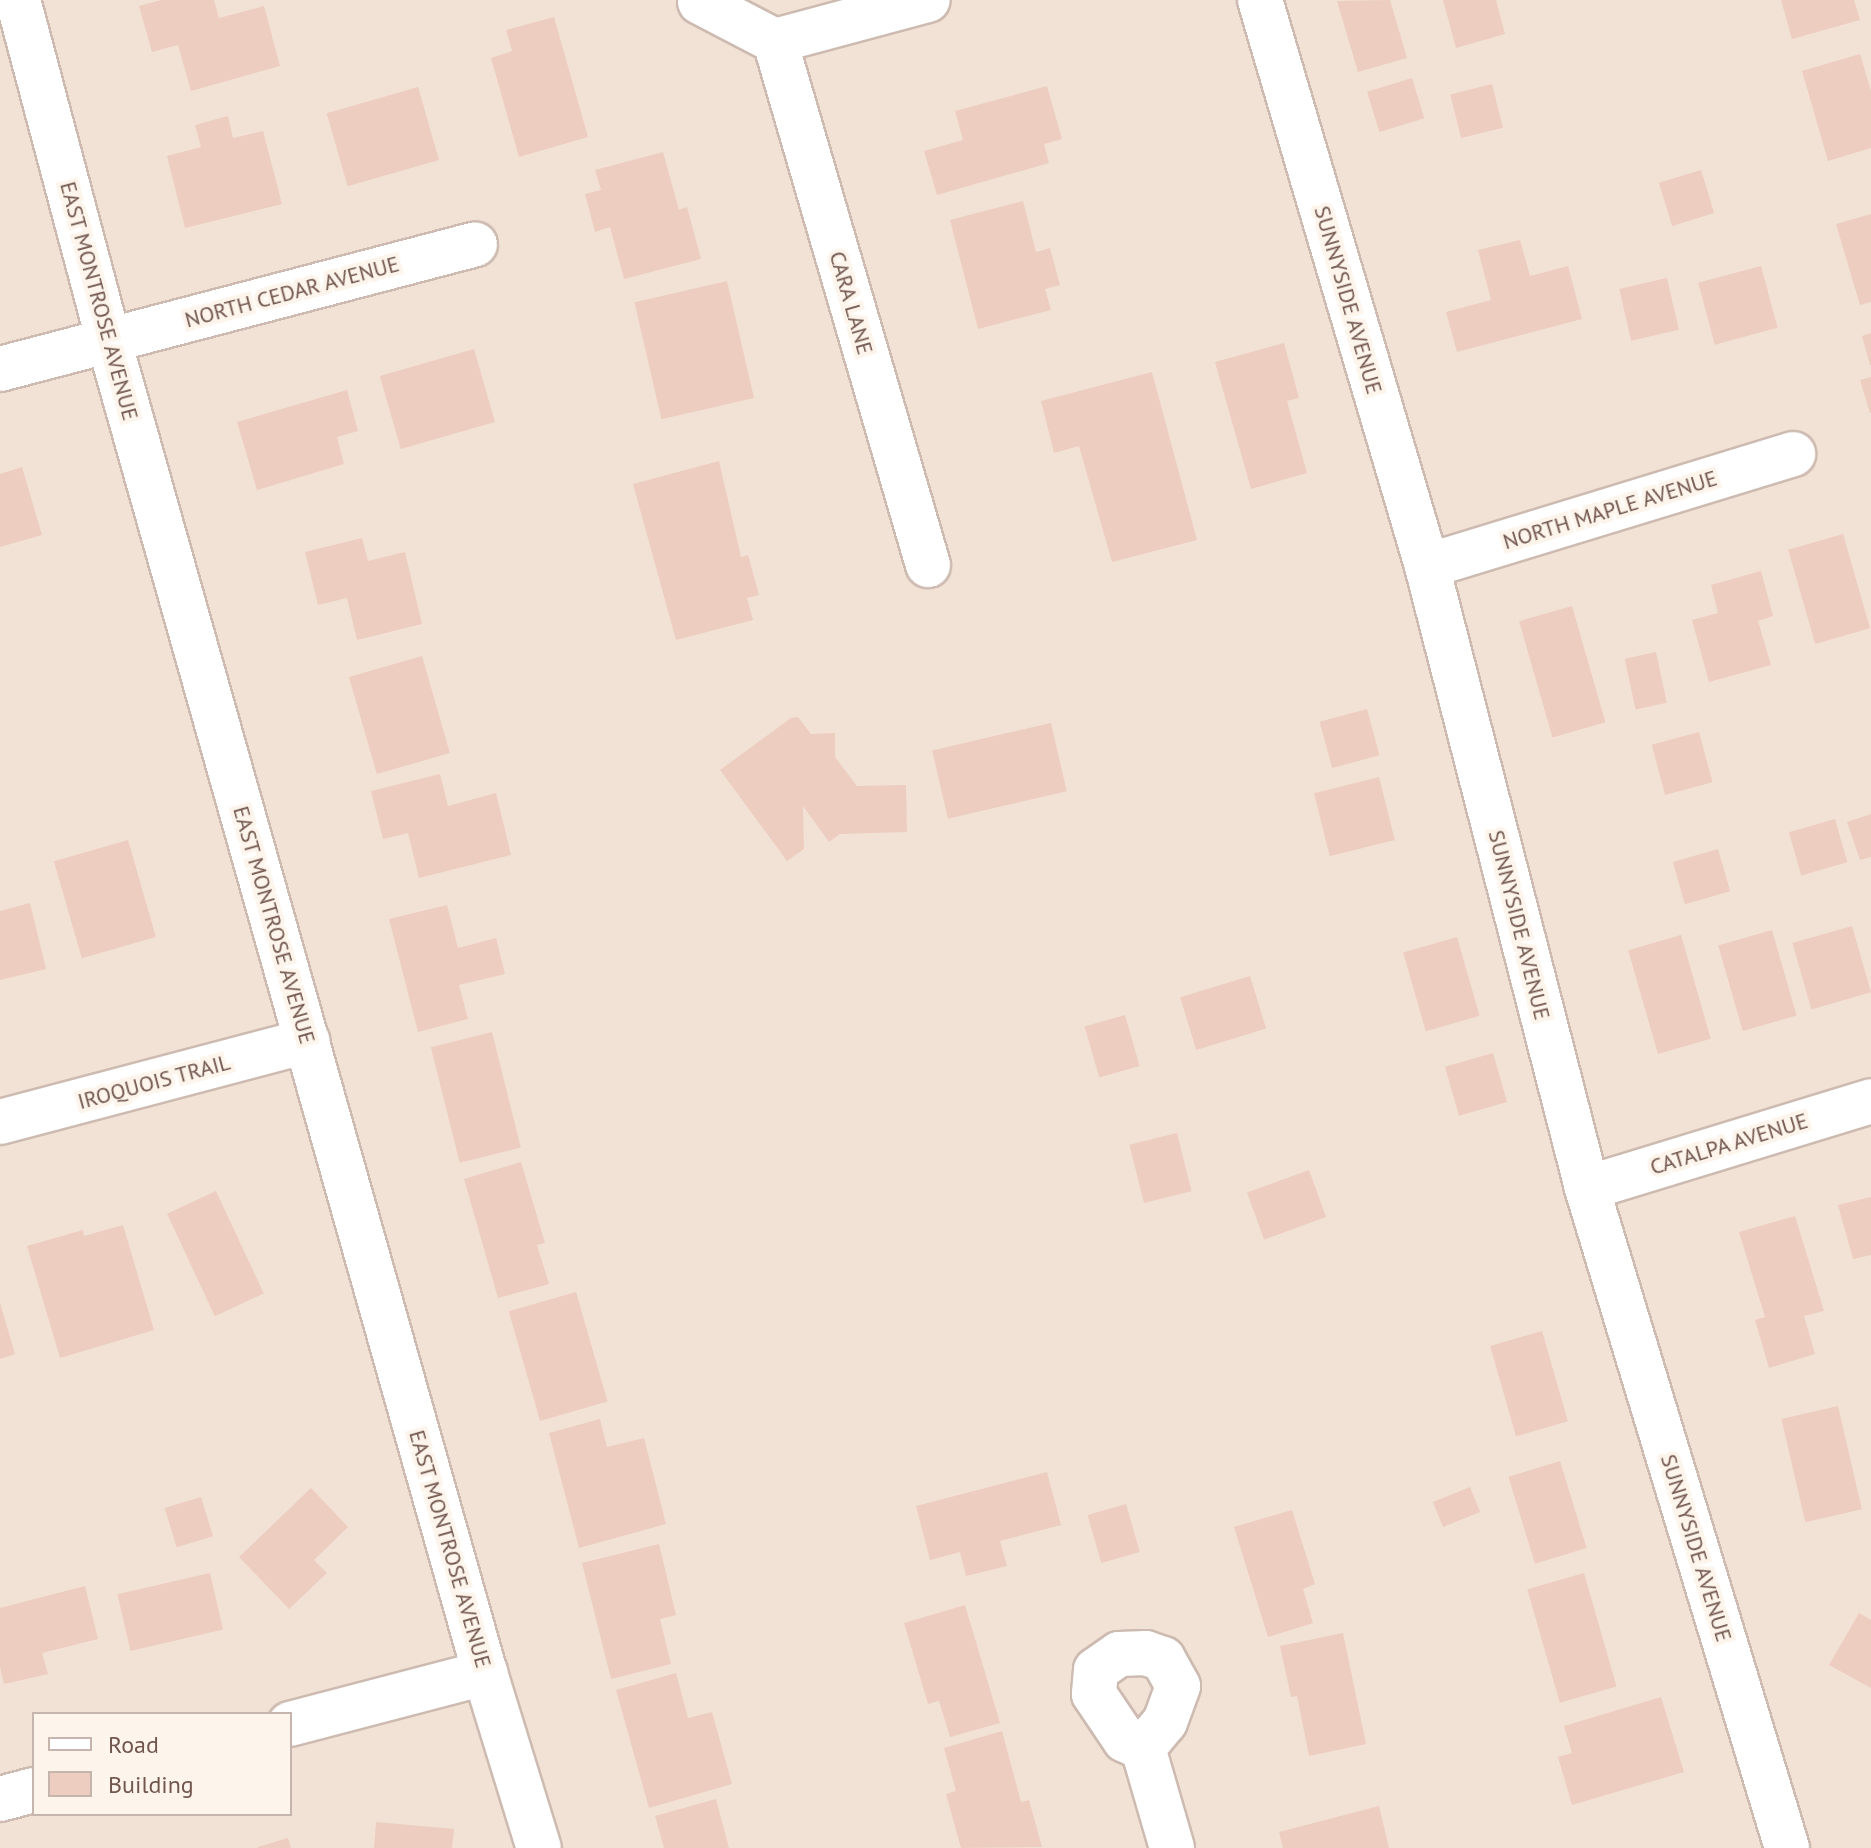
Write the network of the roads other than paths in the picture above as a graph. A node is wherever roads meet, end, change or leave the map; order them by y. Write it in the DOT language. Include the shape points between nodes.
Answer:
graph roads {
  1 [pos="18,0"];
  2 [pos="928,0"];
  3 [pos="1260,0"];
  4 [pos="700,2"];
  5 [pos="775,41"];
  6 [pos="475,244"];
  7 [pos="109,341"];
  8 [pos="0,369"];
  9 [pos="1793,454"];
  10 [pos="928,565"];
  11 [pos="1427,566"];
  12 [pos="307,1041"];
  13 [pos="1871,1101"];
  14 [pos="0,1122"];
  15 [pos="1587,1188"];
  16 [pos="485,1673"];
  17 [pos="292,1723"];
  18 [pos="1143,1748"];
  19 [pos="32,1791"];
  20 [pos="0,1799"];
  21 [pos="539,1848"];
  22 [pos="1172,1848"];
  23 [pos="1787,1848"];
  1 -- 7 [label="street, EAST MONTROSE AVENUE"];
  2 -- 5 [label="street"];
  3 -- 11 [label="street, SUNNYSIDE AVENUE"];
  4 -- 5 [label="street"];
  5 -- 10 [label="street, CARA LANE"];
  6 -- 7 [label="street, NORTH CEDAR AVENUE"];
  7 -- 8 [label="street, NORTH CEDAR AVENUE"];
  7 -- 12 [label="street, EAST MONTROSE AVENUE"];
  9 -- 11 [label="street, NORTH MAPLE AVENUE"];
  11 -- 15 [label="street, SUNNYSIDE AVENUE"];
  12 -- 14 [label="street, IROQUOIS TRAIL"];
  12 -- 16 [label="street, EAST MONTROSE AVENUE"];
  13 -- 15 [label="street, CATALPA AVENUE"];
  15 -- 23 [label="street, SUNNYSIDE AVENUE"];
  16 -- 17 [label="street"];
  16 -- 21 [label="street, EAST MONTROSE AVENUE"];
  18 -- 22 [label="street"];
  19 -- 20 [label="street"];
}
